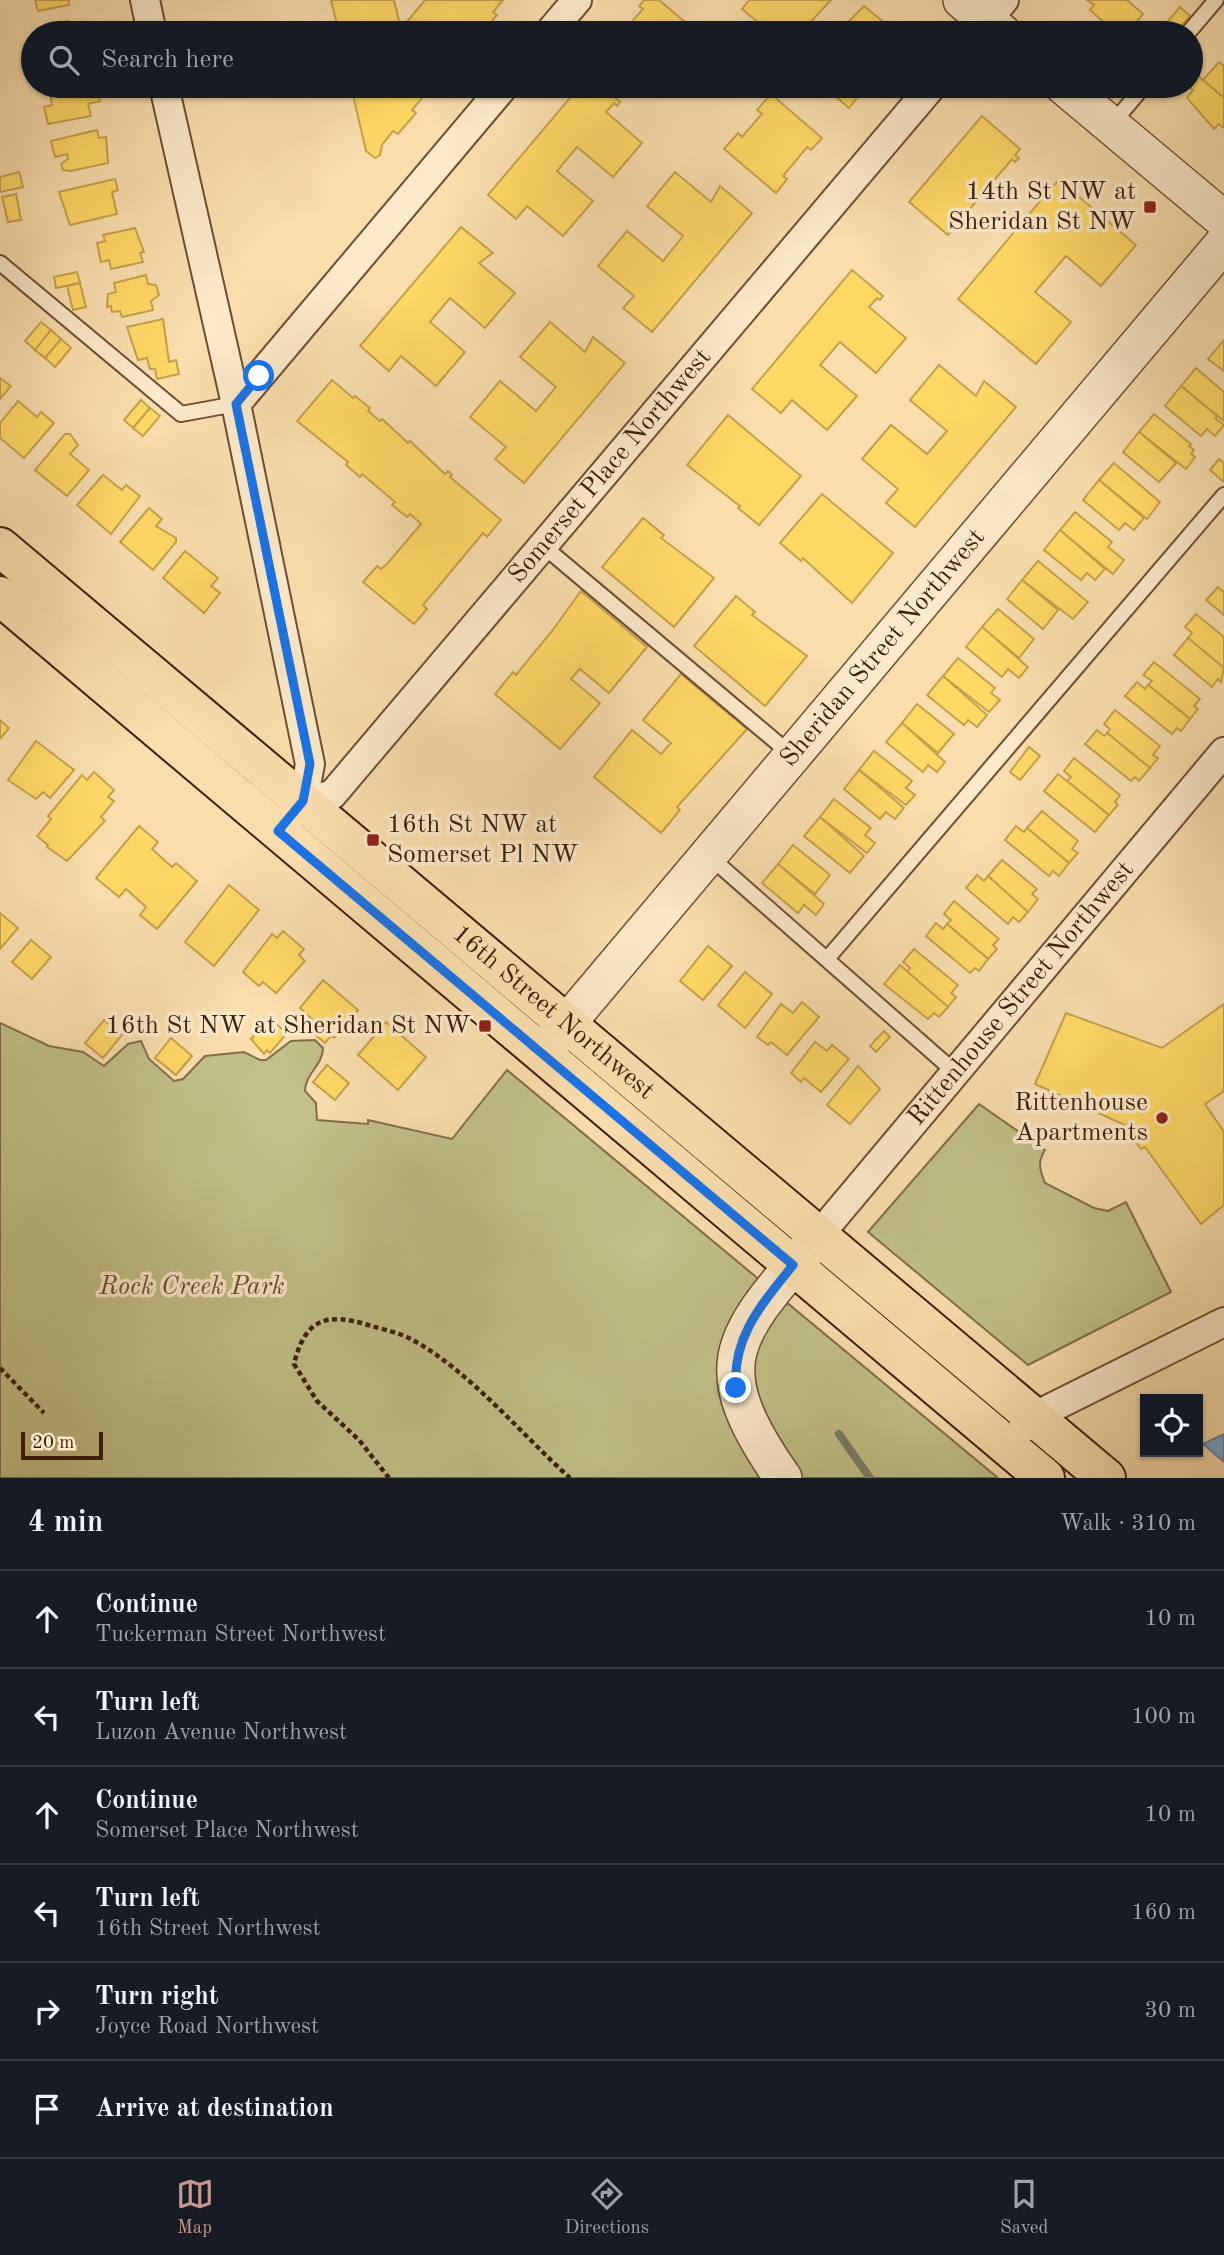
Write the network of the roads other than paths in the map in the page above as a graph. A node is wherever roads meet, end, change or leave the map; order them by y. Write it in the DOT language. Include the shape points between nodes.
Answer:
graph roads {
  1 [pos="145,0"];
  2 [pos="577,0"];
  3 [pos="1216,0"];
  4 [pos="149,21"];
  5 [pos="559,21"];
  6 [pos="1198,21"];
  7 [pos="167,98"];
  8 [pos="494,98"];
  9 [pos="922,98"];
  10 [pos="1078,98"];
  11 [pos="1134,98"];
  12 [pos="1111,125"];
  13 [pos="1224,220"];
  14 [pos="1224,243"];
  15 [pos="1,261"];
  16 [pos="236,404"];
  17 [pos="1224,495"];
  18 [pos="542,545"];
  19 [pos="0,547"];
  20 [pos="0,596"];
  21 [pos="1224,752"];
  22 [pos="793,756"];
  23 [pos="303,801"];
  24 [pos="278,831"];
  25 [pos="709,856"];
  26 [pos="827,959"];
  27 [pos="567,1023"];
  28 [pos="542,1053"];
  29 [pos="956,1073"];
  30 [pos="820,1235"];
  31 [pos="793,1265"];
  32 [pos="1224,1322"];
  33 [pos="1033,1417"];
  34 [pos="1007,1446"];
  35 [pos="783,1478"];
  36 [pos="1045,1478"];
  37 [pos="1106,1478"];
  1 -- 4 [label="street"];
  2 -- 5 [label="street"];
  3 -- 6 [label="lane"];
  7 -- 16 [label="street"];
  8 -- 16 [label="street"];
  9 -- 18 [label="street, Somerset Place Northwest"];
  10 -- 12 [label="street"];
  11 -- 12 [label="lane"];
  12 -- 13 [label="street"];
  14 -- 22 [label="street, Sheridan Street Northwest"];
  15 -- 16 [label="lane" via="181,414"];
  16 -- 23 [label="street" via="310,764"];
  17 -- 26 [label="lane"];
  18 -- 22 [label="lane"];
  18 -- 23 [label="street, Somerset Place Northwest" via="332,795"];
  19 -- 23 [label="main road, 16th Street Northwest"];
  20 -- 24 [label="main road, 16th Street Northwest"];
  21 -- 29 [label="street, Rittenhouse Street Northwest"];
  22 -- 25 [label="street, Sheridan Street Northwest"];
  23 -- 24 [label="street"];
  23 -- 27 [label="main road, 16th Street Northwest"];
  24 -- 28 [label="main road, 16th Street Northwest"];
  25 -- 26 [label="lane"];
  25 -- 27 [label="street, Sheridan Street Northwest"];
  26 -- 29 [label="lane"];
  27 -- 28 [label="street, Sheridan Street Northwest"];
  27 -- 30 [label="main road, 16th Street Northwest"];
  28 -- 31 [label="main road, 16th Street Northwest"];
  29 -- 30 [label="street, Rittenhouse Street Northwest"];
  30 -- 31 [label="street"];
  30 -- 33 [label="main road, 16th Street Northwest"];
  31 -- 34 [label="main road, 16th Street Northwest"];
  31 -- 35 [label="street" via="747,1326 736,1364 736,1388 745,1415"];
  32 -- 33 [label="street"];
  33 -- 34 [label="street"];
  33 -- 37 [label="main road, 16th Street Northwest"];
  34 -- 36 [label="main road, 16th Street Northwest"];
}
